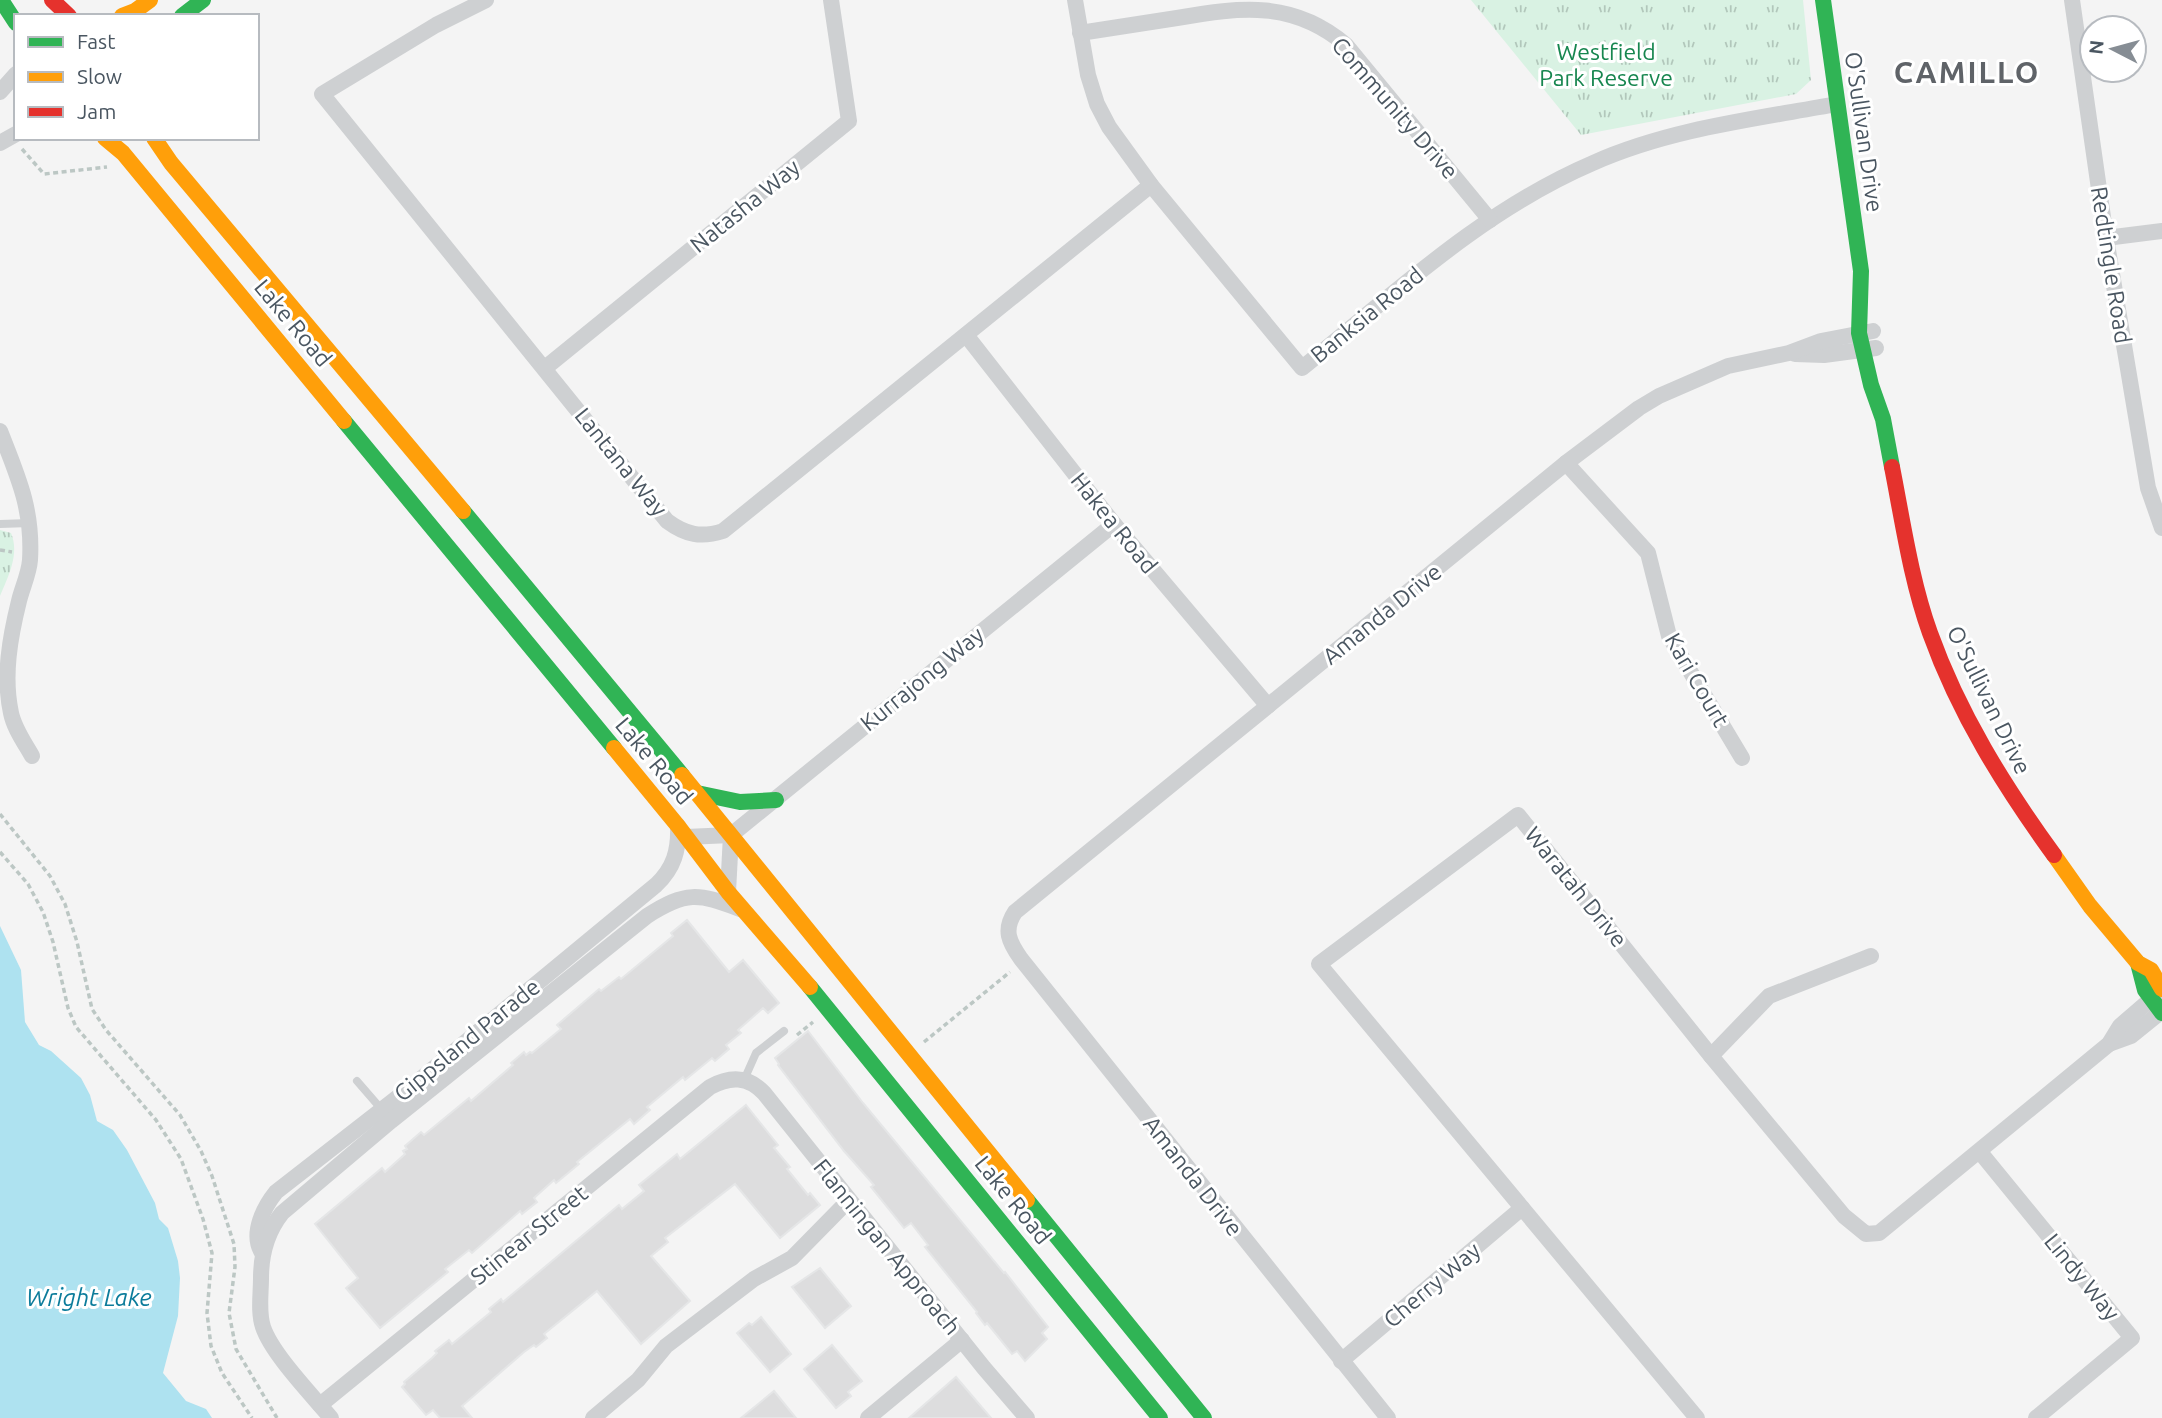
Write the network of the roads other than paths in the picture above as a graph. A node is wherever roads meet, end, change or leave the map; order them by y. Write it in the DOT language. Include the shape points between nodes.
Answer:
graph roads {
  1 [pos="1,0"];
  2 [pos="52,0"];
  3 [pos="150,0"];
  4 [pos="203,0"];
  5 [pos="486,0"];
  6 [pos="831,0"];
  7 [pos="1075,0"];
  8 [pos="1823,0"];
  9 [pos="2072,0"];
  10 [pos="1288,6"];
  11 [pos="67,14"];
  12 [pos="127,14"];
  13 [pos="185,14"];
  14 [pos="14,20"];
  15 [pos="1080,33"];
  16 [pos="14,76"];
  17 [pos="0,92"];
  18 [pos="1837,104"];
  19 [pos="108,140"];
  20 [pos="155,140"];
  21 [pos="18,141"];
  22 [pos="0,143"];
  23 [pos="1151,185"];
  24 [pos="1490,220"];
  25 [pos="2162,231"];
  26 [pos="2106,239"];
  27 [pos="1866,332"];
  28 [pos="966,335"];
  29 [pos="1869,349"];
  30 [pos="1789,353"];
  31 [pos="545,368"];
  32 [pos="0,431"];
  33 [pos="1566,463"];
  34 [pos="2155,486"];
  35 [pos="30,523"];
  36 [pos="0,524"];
  37 [pos="1114,524"];
  38 [pos="2162,528"];
  39 [pos="1268,706"];
  40 [pos="5,716"];
  41 [pos="32,756"];
  42 [pos="1742,758"];
  43 [pos="697,793"];
  44 [pos="776,800"];
  45 [pos="682,831"];
  46 [pos="731,835"];
  47 [pos="728,892"];
  48 [pos="745,911"];
  49 [pos="1871,957"];
  50 [pos="2158,993"];
  51 [pos="2162,1012"];
  52 [pos="784,1031"];
  53 [pos="2109,1044"];
  54 [pos="1711,1055"];
  55 [pos="744,1080"];
  56 [pos="357,1081"];
  57 [pos="386,1115"];
  58 [pos="1980,1152"];
  59 [pos="849,1200"];
  60 [pos="1522,1208"];
  61 [pos="962,1340"];
  62 [pos="1341,1361"];
  63 [pos="326,1412"];
  64 [pos="593,1418"];
  65 [pos="868,1418"];
  66 [pos="1027,1418"];
  67 [pos="1160,1418"];
  68 [pos="1204,1418"];
  69 [pos="1388,1418"];
  70 [pos="1697,1418"];
  71 [pos="2036,1418"];
  1 -- 14 [label="main road"];
  2 -- 11 [label="main road"];
  3 -- 12 [label="main road"];
  4 -- 13 [label="main road"];
  5 -- 31 [label="street, Lantana Way" via="322,94"];
  6 -- 31 [label="street, Natasha Way" via="849,121"];
  7 -- 15 [label="street, Banksia Road"];
  8 -- 18 [label="main road, O'Sullivan Drive"];
  9 -- 26 [label="street, Redtingle Road"];
  10 -- 15 [label="street, Community Drive" via="1233,9"];
  10 -- 24 [label="street, Community Drive" via="1346,45"];
  15 -- 23 [label="street, Banksia Road" via="1097,104"];
  16 -- 17 [label="street"];
  18 -- 24 [label="street, Banksia Road" via="1646,143 1581,169"];
  18 -- 27 [label="main road, O'Sullivan Drive" via="1861,271 1872,294"];
  19 -- 45 [label="main road, Lake Road"];
  20 -- 43 [label="main road, Lake Road"];
  21 -- 22 [label="street"];
  23 -- 24 [label="street, Banksia Road" via="1302,368"];
  23 -- 28 [label="street, Lantana Way"];
  25 -- 26 [label="street"];
  26 -- 34 [label="street, Redtingle Road"];
  27 -- 29 [label="main road, O'Sullivan Drive"];
  27 -- 30 [label="street, Amanda Drive"];
  28 -- 31 [label="street, Lantana Way" via="723,531 710,535 681,531 667,521"];
  28 -- 37 [label="street, Hakea Road"];
  29 -- 30 [label="street, Amanda Drive" via="1824,355"];
  29 -- 50 [label="main road, O'Sullivan Drive" via="1886,384 1883,419 1913,574 1951,685 2011,796 2090,906 2138,962 2151,970"];
  30 -- 33 [label="street, Amanda Drive" via="1728,366 1658,396"];
  32 -- 35 [label="street" via="24,491"];
  33 -- 39 [label="street, Amanda Drive"];
  33 -- 42 [label="street, Kari Court" via="1648,553 1669,636"];
  34 -- 38 [label="street, Redtingle Road"];
  35 -- 36 [label="lane"];
  35 -- 40 [label="street" via="30,563 11,634"];
  37 -- 39 [label="street, Hakea Road"];
  37 -- 44 [label="street, Kurrajong Way"];
  39 -- 62 [label="street, Amanda Drive" via="999,928"];
  40 -- 41 [label="street"];
  43 -- 44 [label="main road" via="740,803"];
  43 -- 46 [label="main road, Lake Road"];
  44 -- 46 [label="street, Kurrajong Way"];
  45 -- 46 [label="street"];
  45 -- 47 [label="main road, Lake Road"];
  45 -- 57 [label="street, Gippsland Parade" via="668,873 656,885 416,1083"];
  46 -- 47 [label="street"];
  46 -- 68 [label="main road, Lake Road"];
  47 -- 48 [label="main road, Lake Road"];
  48 -- 57 [label="street, Gippsland Parade" via="700,896 657,909"];
  48 -- 67 [label="main road, Lake Road"];
  49 -- 54 [label="street" via="1769,996"];
  50 -- 51 [label="main road, O'Sullivan Drive"];
  50 -- 53 [label="street, Waratah Drive" via="2120,1026"];
  51 -- 53 [label="street, Waratah Drive" via="2131,1036"];
  52 -- 55 [label="lane" via="756,1053"];
  53 -- 58 [label="street, Waratah Drive"];
  54 -- 58 [label="street, Waratah Drive" via="1844,1216 1866,1234 1879,1233"];
  54 -- 60 [label="street, Waratah Drive" via="1518,815 1318,964"];
  55 -- 59 [label="street, Flanningan Approach" via="764,1093"];
  55 -- 63 [label="street, Stinear Street" via="729,1079 710,1087"];
  56 -- 57 [label="lane"];
  57 -- 63 [label="street, Gippsland Parade" via="276,1192 260,1221 257,1244 262,1253 264,1330"];
  58 -- 71 [label="street, Lindy Way" via="2132,1338"];
  59 -- 61 [label="street, Flanningan Approach"];
  59 -- 64 [label="street" via="792,1258 754,1279 660,1351 638,1380"];
  60 -- 62 [label="street, Cherry Way"];
  60 -- 70 [label="street, Waratah Drive"];
  61 -- 65 [label="street"];
  61 -- 66 [label="street, Flanningan Approach"];
  62 -- 69 [label="street, Amanda Drive"];
}
